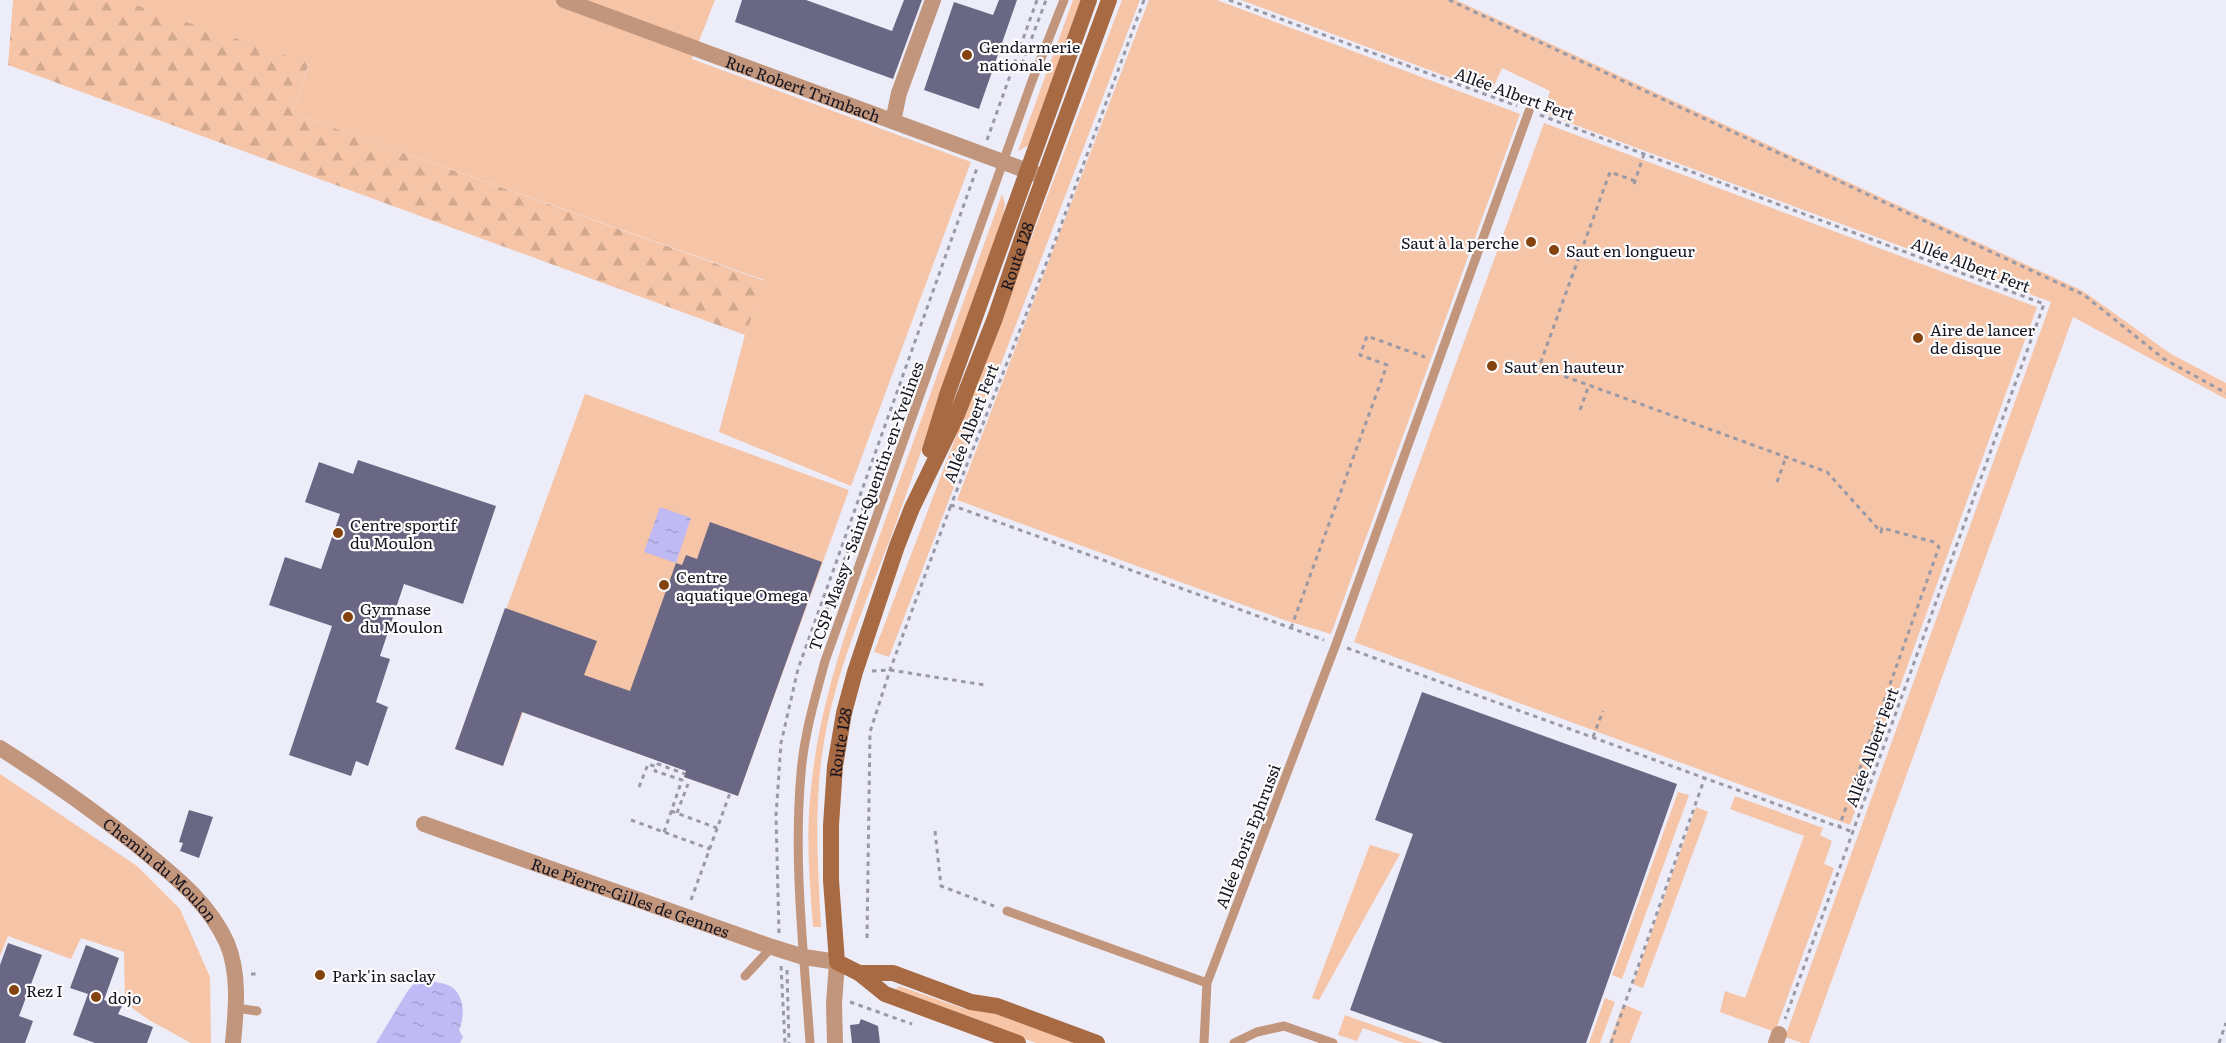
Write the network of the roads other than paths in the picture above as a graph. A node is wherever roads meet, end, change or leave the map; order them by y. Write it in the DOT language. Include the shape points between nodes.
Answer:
graph roads {
  1 [pos="564,0"];
  2 [pos="933,0"];
  3 [pos="1064,0"];
  4 [pos="1089,0"];
  5 [pos="1109,0"];
  6 [pos="1529,111"];
  7 [pos="893,121"];
  8 [pos="1004,162"];
  9 [pos="1027,171"];
  10 [pos="1044,177"];
  11 [pos="912,508"];
  12 [pos="0,748"];
  13 [pos="424,824"];
  14 [pos="1007,911"];
  15 [pos="772,947"];
  16 [pos="804,957"];
  17 [pos="837,962"];
  18 [pos="860,973"];
  19 [pos="745,976"];
  20 [pos="1207,983"];
  21 [pos="236,1008"];
  22 [pos="257,1011"];
  23 [pos="233,1043"];
  24 [pos="810,1043"];
  25 [pos="835,1043"];
  26 [pos="1018,1043"];
  27 [pos="1097,1043"];
  28 [pos="1204,1043"];
  29 [pos="1234,1043"];
  30 [pos="1333,1043"];
  1 -- 7 [label="street, Rue Robert Trimbach"];
  2 -- 7 [label="street" via="899,93"];
  3 -- 8 [label="lane, TCSP Massy - Saint-Quentin-en-Yvelines"];
  4 -- 9 [label="main road, Route 128"];
  5 -- 10 [label="main road, Route 128"];
  6 -- 20 [label="lane, Allée Boris Ephrussi" via="1336,644"];
  7 -- 8 [label="street, Rue Robert Trimbach"];
  8 -- 9 [label="street, Rue Robert Trimbach"];
  8 -- 16 [label="lane, TCSP Massy - Saint-Quentin-en-Yvelines" via="825,661 809,721 801,772 798,840"];
  9 -- 10 [label="street, Rue Robert Trimbach"];
  9 -- 11 [label="main road, Route 128" via="947,395"];
  10 -- 11 [label="main road, Route 128" via="956,417"];
  11 -- 17 [label="main road, Route 128" via="855,672 835,766 831,880"];
  12 -- 21 [label="street, Chemin du Moulon" via="55,782 188,887 211,915 227,944 236,977"];
  13 -- 15 [label="street, Rue Pierre-Gilles de Gennes"];
  14 -- 20 [label="lane"];
  15 -- 16 [label="street, Rue Pierre-Gilles de Gennes"];
  15 -- 19 [label="lane"];
  16 -- 17 [label="street, Rue Pierre-Gilles de Gennes"];
  16 -- 24 [label="lane, TCSP Massy - Saint-Quentin-en-Yvelines"];
  17 -- 18 [label="main road"];
  17 -- 25 [label="street"];
  18 -- 26 [label="main road" via="885,994"];
  18 -- 27 [label="main road" via="893,973"];
  20 -- 28 [label="lane, Allée Boris Ephrussi"];
  21 -- 22 [label="lane"];
  21 -- 23 [label="street, Chemin du Moulon"];
  29 -- 30 [label="lane" via="1257,1032 1284,1026"];
}
